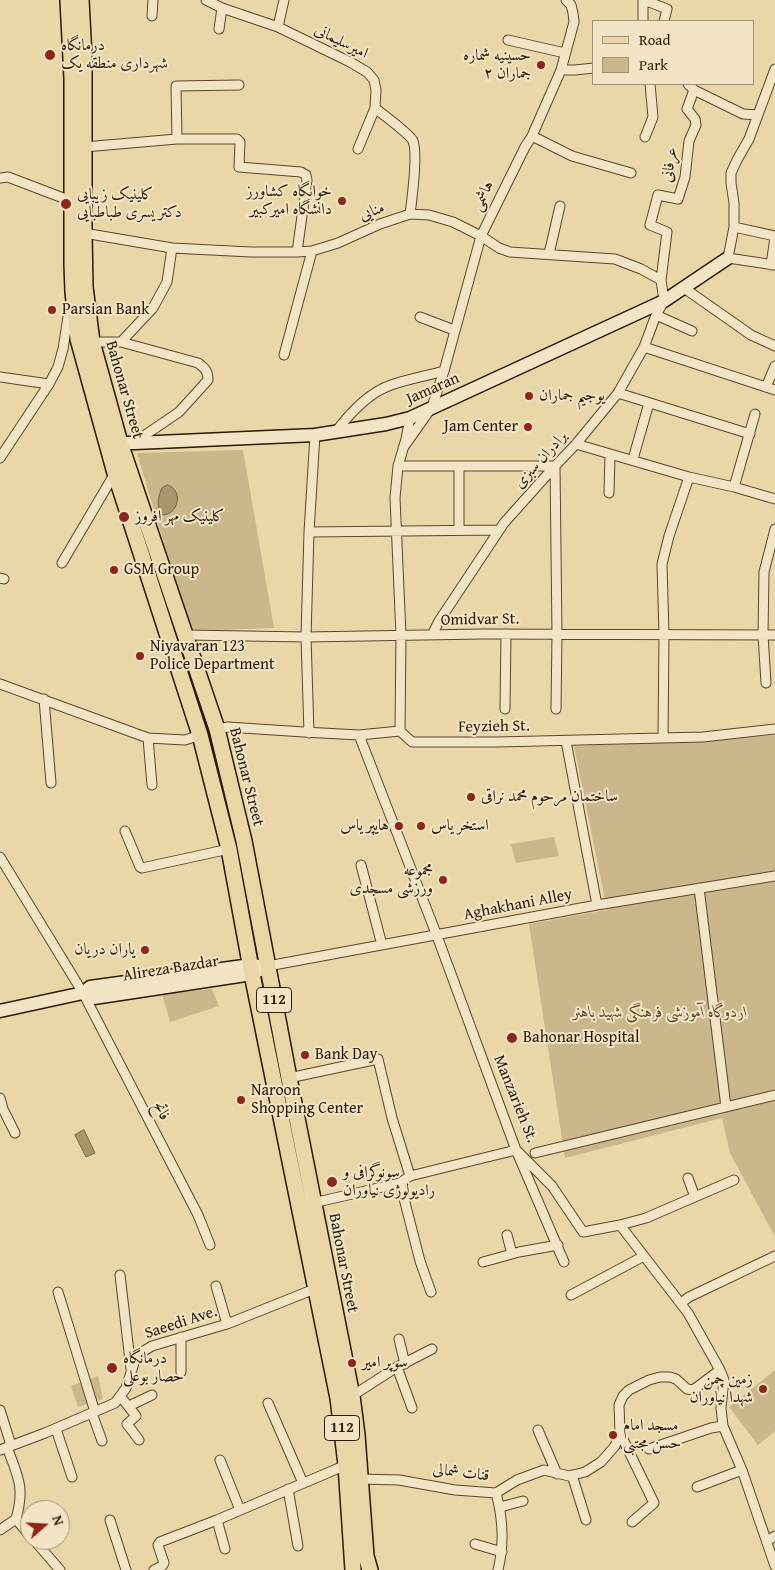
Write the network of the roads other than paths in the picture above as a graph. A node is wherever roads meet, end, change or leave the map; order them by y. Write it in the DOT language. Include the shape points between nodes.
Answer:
graph roads {
  1 [pos="68,0"];
  2 [pos="81,0"];
  3 [pos="153,0"];
  4 [pos="206,0"];
  5 [pos="284,0"];
  6 [pos="644,0"];
  7 [pos="568,3"];
  8 [pos="222,8"];
  9 [pos="152,16"];
  10 [pos="643,20"];
  11 [pos="664,20"];
  12 [pos="278,27"];
  13 [pos="219,30"];
  14 [pos="508,40"];
  15 [pos="565,52"];
  16 [pos="592,68"];
  17 [pos="775,69"];
  18 [pos="562,70"];
  19 [pos="239,85"];
  20 [pos="650,85"];
  21 [pos="691,87"];
  22 [pos="375,108"];
  23 [pos="758,116"];
  24 [pos="532,136"];
  25 [pos="646,137"];
  26 [pos="177,139"];
  27 [pos="84,147"];
  28 [pos="358,149"];
  29 [pos="631,173"];
  30 [pos="0,178"];
  31 [pos="71,200"];
  32 [pos="560,206"];
  33 [pos="410,214"];
  34 [pos="734,227"];
  35 [pos="84,233"];
  36 [pos="480,236"];
  37 [pos="775,236"];
  38 [pos="172,248"];
  39 [pos="312,251"];
  40 [pos="297,252"];
  41 [pos="549,254"];
  42 [pos="728,258"];
  43 [pos="773,265"];
  44 [pos="661,280"];
  45 [pos="684,288"];
  46 [pos="73,292"];
  47 [pos="664,301"];
  48 [pos="656,315"];
  49 [pos="420,317"];
  50 [pos="454,330"];
  51 [pos="692,331"];
  52 [pos="92,342"];
  53 [pos="122,342"];
  54 [pos="775,346"];
  55 [pos="644,347"];
  56 [pos="284,355"];
  57 [pos="775,366"];
  58 [pos="444,371"];
  59 [pos="0,377"];
  60 [pos="49,384"];
  61 [pos="771,389"];
  62 [pos="618,393"];
  63 [pos="650,403"];
  64 [pos="432,407"];
  65 [pos="755,414"];
  66 [pos="410,418"];
  67 [pos="335,433"];
  68 [pos="750,434"];
  69 [pos="315,435"];
  70 [pos="121,444"];
  71 [pos="576,444"];
  72 [pos="404,448"];
  73 [pos="610,455"];
  74 [pos="0,458"];
  75 [pos="632,460"];
  76 [pos="398,466"];
  77 [pos="460,466"];
  78 [pos="555,466"];
  79 [pos="115,473"];
  80 [pos="689,477"];
  81 [pos="734,487"];
  82 [pos="609,493"];
  83 [pos="775,499"];
  84 [pos="775,529"];
  85 [pos="397,530"];
  86 [pos="458,530"];
  87 [pos="499,530"];
  88 [pos="309,532"];
  89 [pos="62,563"];
  90 [pos="506,634"];
  91 [pos="557,634"];
  92 [pos="186,635"];
  93 [pos="401,635"];
  94 [pos="432,635"];
  95 [pos="664,635"];
  96 [pos="763,635"];
  97 [pos="775,635"];
  98 [pos="306,637"];
  99 [pos="766,682"];
  100 [pos="0,684"];
  101 [pos="44,699"];
  102 [pos="505,709"];
  103 [pos="556,709"];
  104 [pos="217,729"];
  105 [pos="775,729"];
  106 [pos="400,731"];
  107 [pos="309,733"];
  108 [pos="200,735"];
  109 [pos="359,735"];
  110 [pos="148,738"];
  111 [pos="663,738"];
  112 [pos="566,741"];
  113 [pos="51,783"];
  114 [pos="152,785"];
  115 [pos="125,831"];
  116 [pos="229,849"];
  117 [pos="0,857"];
  118 [pos="361,864"];
  119 [pos="775,876"];
  120 [pos="699,888"];
  121 [pos="597,905"];
  122 [pos="437,936"];
  123 [pos="382,945"];
  124 [pos="259,968"];
  125 [pos="83,993"];
  126 [pos="0,1011"];
  127 [pos="289,1078"];
  128 [pos="775,1095"];
  129 [pos="0,1098"];
  130 [pos="726,1107"];
  131 [pos="15,1133"];
  132 [pos="516,1150"];
  133 [pos="535,1153"];
  134 [pos="410,1176"];
  135 [pos="688,1178"];
  136 [pos="734,1180"];
  137 [pos="400,1183"];
  138 [pos="695,1197"];
  139 [pos="313,1203"];
  140 [pos="620,1224"];
  141 [pos="507,1235"];
  142 [pos="210,1245"];
  143 [pos="558,1245"];
  144 [pos="512,1254"];
  145 [pos="644,1256"];
  146 [pos="775,1256"];
  147 [pos="483,1262"];
  148 [pos="564,1262"];
  149 [pos="120,1275"];
  150 [pos="216,1286"];
  151 [pos="316,1288"];
  152 [pos="58,1292"];
  153 [pos="431,1292"];
  154 [pos="571,1295"];
  155 [pos="680,1303"];
  156 [pos="226,1324"];
  157 [pos="181,1337"];
  158 [pos="399,1339"];
  159 [pos="432,1349"];
  160 [pos="401,1365"];
  161 [pos="720,1370"];
  162 [pos="131,1371"];
  163 [pos="181,1372"];
  164 [pos="152,1396"];
  165 [pos="352,1396"];
  166 [pos="121,1397"];
  167 [pos="268,1403"];
  168 [pos="129,1406"];
  169 [pos="412,1408"];
  170 [pos="0,1410"];
  171 [pos="93,1412"];
  172 [pos="723,1426"];
  173 [pos="56,1429"];
  174 [pos="538,1430"];
  175 [pos="620,1433"];
  176 [pos="139,1440"];
  177 [pos="102,1441"];
  178 [pos="6,1447"];
  179 [pos="649,1449"];
  180 [pos="220,1460"];
  181 [pos="346,1465"];
  182 [pos="742,1470"];
  183 [pos="557,1474"];
  184 [pos="572,1475"];
  185 [pos="72,1477"];
  186 [pos="360,1479"];
  187 [pos="303,1484"];
  188 [pos="697,1487"];
  189 [pos="288,1489"];
  190 [pos="496,1493"];
  191 [pos="523,1501"];
  192 [pos="500,1507"];
  193 [pos="240,1510"];
  194 [pos="16,1519"];
  195 [pos="110,1520"];
  196 [pos="218,1520"];
  197 [pos="586,1520"];
  198 [pos="632,1522"];
  199 [pos="20,1524"];
  200 [pos="0,1530"];
  201 [pos="775,1536"];
  202 [pos="766,1541"];
  203 [pos="475,1544"];
  204 [pos="298,1546"];
  205 [pos="225,1549"];
  206 [pos="43,1550"];
  207 [pos="502,1552"];
  208 [pos="775,1566"];
  209 [pos="60,1570"];
  210 [pos="126,1570"];
  211 [pos="154,1570"];
  212 [pos="353,1570"];
  213 [pos="370,1570"];
  214 [pos="498,1570"];
  1 -- 31 [label="main road, Bahonar Street / 112" via="72,78"];
  2 -- 27 [label="main road, Bahonar Street / 112"];
  3 -- 9 [label="street"];
  4 -- 8 [label="street, امیرسلیمانی"];
  5 -- 12 [label="street"];
  6 -- 10 [label="street"];
  6 -- 11 [label="street" via="667,9"];
  7 -- 15 [label="street, هاشمی" via="574,22"];
  8 -- 12 [label="street, امیرسلیمانی"];
  8 -- 13 [label="street"];
  12 -- 22 [label="street, امیرسلیمانی" via="367,72 374,80"];
  14 -- 15 [label="street"];
  15 -- 18 [label="street, هاشمی"];
  16 -- 18 [label="street"];
  17 -- 23 [label="street"];
  18 -- 24 [label="street, هاشمی"];
  19 -- 26 [label="street" via="176,86"];
  20 -- 25 [label="street" via="653,117"];
  21 -- 23 [label="street" via="743,114"];
  21 -- 44 [label="street, عرفانی" via="687,109 696,124 689,141 684,184 678,200 658,194 650,225 667,232"];
  22 -- 28 [label="street"];
  22 -- 33 [label="street" via="413,140"];
  23 -- 34 [label="street" via="731,173"];
  24 -- 29 [label="street" via="572,156"];
  24 -- 36 [label="street, هاشمی"];
  26 -- 27 [label="street"];
  26 -- 40 [label="street" via="234,138 240,142 239,167 306,175"];
  27 -- 35 [label="main road, Bahonar Street / 112"];
  30 -- 31 [label="street"];
  31 -- 46 [label="main road, Bahonar Street / 112"];
  32 -- 41 [label="street"];
  33 -- 36 [label="street, منایی" via="453,222"];
  33 -- 39 [label="street, منایی"];
  34 -- 37 [label="street"];
  34 -- 42 [label="street"];
  35 -- 38 [label="street, منایی"];
  35 -- 52 [label="main road, Bahonar Street / 112" via="85,287"];
  36 -- 41 [label="street, منایی" via="510,252"];
  36 -- 50 [label="street, هاشمی"];
  37 -- 43 [label="street"];
  38 -- 40 [label="street, منایی"];
  38 -- 53 [label="street" via="167,282 153,308"];
  39 -- 40 [label="street, منایی"];
  39 -- 56 [label="street"];
  41 -- 44 [label="street, منایی" via="615,260"];
  42 -- 43 [label="street"];
  42 -- 45 [label="main road, Jamaran"];
  44 -- 47 [label="street, عرفانی"];
  45 -- 47 [label="main road, Jamaran"];
  45 -- 54 [label="street" via="751,335"];
  46 -- 60 [label="street" via="63,349"];
  46 -- 70 [label="main road, Bahonar Street / 112" via="78,339"];
  47 -- 48 [label="street, برادران سبزی"];
  47 -- 64 [label="main road, Jamaran"];
  48 -- 51 [label="street"];
  48 -- 55 [label="street, برادران سبزی"];
  49 -- 50 [label="street"];
  50 -- 58 [label="street, هاشمی"];
  52 -- 53 [label="street"];
  52 -- 70 [label="main road, Bahonar Street / 112"];
  53 -- 70 [label="street" via="198,364 205,368 208,380 179,412"];
  55 -- 61 [label="street"];
  55 -- 62 [label="street, برادران سبزی"];
  57 -- 61 [label="street"];
  58 -- 64 [label="street, هاشمی"];
  58 -- 67 [label="street" via="389,386 370,396"];
  59 -- 60 [label="street"];
  60 -- 74 [label="street"];
  62 -- 63 [label="street"];
  62 -- 71 [label="street, برادران سبزی"];
  63 -- 68 [label="street"];
  63 -- 75 [label="street"];
  64 -- 66 [label="main road, Jamaran"];
  64 -- 72 [label="street, هاشمی"];
  65 -- 68 [label="street"];
  66 -- 67 [label="main road, Jamaran"];
  66 -- 72 [label="street"];
  67 -- 69 [label="main road, Jamaran"];
  68 -- 81 [label="street"];
  69 -- 70 [label="main road, Jamaran"];
  69 -- 88 [label="street"];
  70 -- 79 [label="main road, Bahonar Street / 112"];
  70 -- 92 [label="main road, Bahonar Street / 112"];
  71 -- 73 [label="street"];
  71 -- 78 [label="street, برادران سبزی"];
  72 -- 76 [label="street"];
  73 -- 75 [label="street"];
  73 -- 82 [label="street"];
  75 -- 80 [label="street"];
  76 -- 77 [label="street"];
  76 -- 85 [label="street"];
  77 -- 78 [label="street"];
  77 -- 86 [label="street"];
  78 -- 87 [label="street, برادران سبزی"];
  78 -- 91 [label="street"];
  79 -- 89 [label="street"];
  79 -- 108 [label="main road, Bahonar Street / 112"];
  80 -- 81 [label="street"];
  80 -- 95 [label="street" via="662,564"];
  81 -- 83 [label="street"];
  84 -- 96 [label="street" via="764,572"];
  85 -- 86 [label="street"];
  85 -- 88 [label="street"];
  85 -- 93 [label="street"];
  86 -- 87 [label="street"];
  87 -- 94 [label="street, برادران سبزی"];
  88 -- 98 [label="street"];
  90 -- 91 [label="street, Omidvar St."];
  90 -- 94 [label="street, Omidvar St."];
  90 -- 102 [label="street"];
  91 -- 95 [label="street, Omidvar St."];
  91 -- 103 [label="street"];
  92 -- 98 [label="street, Omidvar St."];
  92 -- 104 [label="main road, Bahonar Street / 112"];
  93 -- 94 [label="street, Omidvar St."];
  93 -- 98 [label="street, Omidvar St."];
  93 -- 106 [label="street"];
  95 -- 96 [label="street, Omidvar St."];
  95 -- 111 [label="street"];
  96 -- 97 [label="street, Omidvar St."];
  96 -- 99 [label="street"];
  98 -- 107 [label="street"];
  100 -- 101 [label="street"];
  101 -- 110 [label="street"];
  101 -- 113 [label="street"];
  104 -- 107 [label="street" via="228,726"];
  104 -- 108 [label="main road"];
  104 -- 124 [label="main road, Bahonar Street / 112" via="244,841"];
  105 -- 111 [label="street, Feyzieh St."];
  106 -- 109 [label="street"];
  106 -- 112 [label="street, Feyzieh St." via="412,742"];
  107 -- 109 [label="street"];
  108 -- 110 [label="street" via="184,740"];
  108 -- 116 [label="main road, Bahonar Street / 112"];
  109 -- 122 [label="street, Manzarieh St."];
  110 -- 114 [label="street"];
  111 -- 112 [label="street, Feyzieh St."];
  112 -- 121 [label="street"];
  115 -- 116 [label="street" via="142,868"];
  116 -- 124 [label="main road, Bahonar Street / 112"];
  117 -- 125 [label="street, فاتح"];
  118 -- 123 [label="street"];
  119 -- 120 [label="street, Aghakhani Alley"];
  120 -- 121 [label="street, Aghakhani Alley"];
  120 -- 130 [label="street"];
  121 -- 122 [label="street, Aghakhani Alley"];
  122 -- 123 [label="street, Aghakhani Alley"];
  122 -- 132 [label="street, Manzarieh St."];
  123 -- 124 [label="street, Aghakhani Alley"];
  124 -- 125 [label="main road, Alireza Bazdar" via="90,988"];
  124 -- 127 [label="main road, Bahonar Street / 112"];
  124 -- 151 [label="main road, Bahonar Street / 112"];
  125 -- 126 [label="main road, Alireza Bazdar"];
  125 -- 142 [label="street, فاتح" via="198,1215"];
  127 -- 134 [label="street" via="378,1059"];
  127 -- 139 [label="main road, Bahonar Street / 112"];
  128 -- 130 [label="street"];
  129 -- 131 [label="street"];
  130 -- 133 [label="street"];
  132 -- 134 [label="street"];
  132 -- 140 [label="street, Manzarieh St." via="552,1186 583,1232"];
  132 -- 143 [label="street"];
  134 -- 137 [label="street"];
  135 -- 138 [label="street"];
  136 -- 138 [label="street"];
  137 -- 139 [label="street"];
  137 -- 153 [label="street" via="417,1252"];
  138 -- 140 [label="street" via="646,1218"];
  139 -- 165 [label="main road, Bahonar Street / 112"];
  140 -- 145 [label="street"];
  141 -- 144 [label="street"];
  143 -- 144 [label="street"];
  143 -- 148 [label="street"];
  144 -- 147 [label="street"];
  145 -- 154 [label="street"];
  145 -- 155 [label="street"];
  146 -- 155 [label="street"];
  149 -- 162 [label="street"];
  150 -- 156 [label="street"];
  151 -- 156 [label="street, Saeedi Ave."];
  151 -- 181 [label="main road, Bahonar Street / 112" via="338,1398"];
  152 -- 171 [label="street"];
  155 -- 161 [label="street"];
  156 -- 157 [label="street, Saeedi Ave."];
  157 -- 162 [label="street, Saeedi Ave." via="142,1352"];
  157 -- 163 [label="street"];
  158 -- 160 [label="street"];
  159 -- 160 [label="street"];
  160 -- 165 [label="street"];
  160 -- 169 [label="street"];
  161 -- 172 [label="street" via="724,1380"];
  161 -- 175 [label="street" via="693,1390 676,1379 660,1377 629,1390 619,1405"];
  162 -- 166 [label="street, Saeedi Ave."];
  164 -- 168 [label="street"];
  165 -- 186 [label="main road, Bahonar Street / 112"];
  166 -- 168 [label="street"];
  166 -- 171 [label="street"];
  167 -- 187 [label="street"];
  168 -- 176 [label="street" via="136,1416 127,1424"];
  170 -- 178 [label="street"];
  171 -- 173 [label="street"];
  171 -- 177 [label="street"];
  172 -- 179 [label="street"];
  172 -- 182 [label="street"];
  173 -- 178 [label="street"];
  173 -- 185 [label="street"];
  174 -- 183 [label="street"];
  175 -- 184 [label="street, قنات شمالى" via="615,1446 601,1462 585,1472"];
  175 -- 198 [label="street" via="654,1503"];
  178 -- 194 [label="street" via="20,1482"];
  180 -- 193 [label="street"];
  181 -- 187 [label="street"];
  181 -- 212 [label="main road, Bahonar Street / 112"];
  182 -- 188 [label="street"];
  182 -- 202 [label="street"];
  183 -- 184 [label="street, قنات شمالى"];
  183 -- 190 [label="street, قنات شمالى" via="544,1470 516,1480"];
  184 -- 197 [label="street"];
  186 -- 190 [label="street, قنات شمالى" via="399,1480"];
  186 -- 213 [label="main road, Bahonar Street / 112"];
  187 -- 189 [label="street"];
  189 -- 193 [label="street"];
  189 -- 204 [label="street"];
  190 -- 192 [label="street"];
  191 -- 192 [label="street"];
  192 -- 207 [label="street"];
  193 -- 196 [label="street"];
  194 -- 199 [label="street"];
  194 -- 200 [label="street"];
  195 -- 210 [label="street"];
  196 -- 205 [label="street"];
  196 -- 211 [label="street" via="160,1542 158,1548 164,1563"];
  201 -- 202 [label="street"];
  202 -- 208 [label="street"];
  203 -- 207 [label="street"];
  206 -- 209 [label="street"];
  207 -- 214 [label="street"];
}
